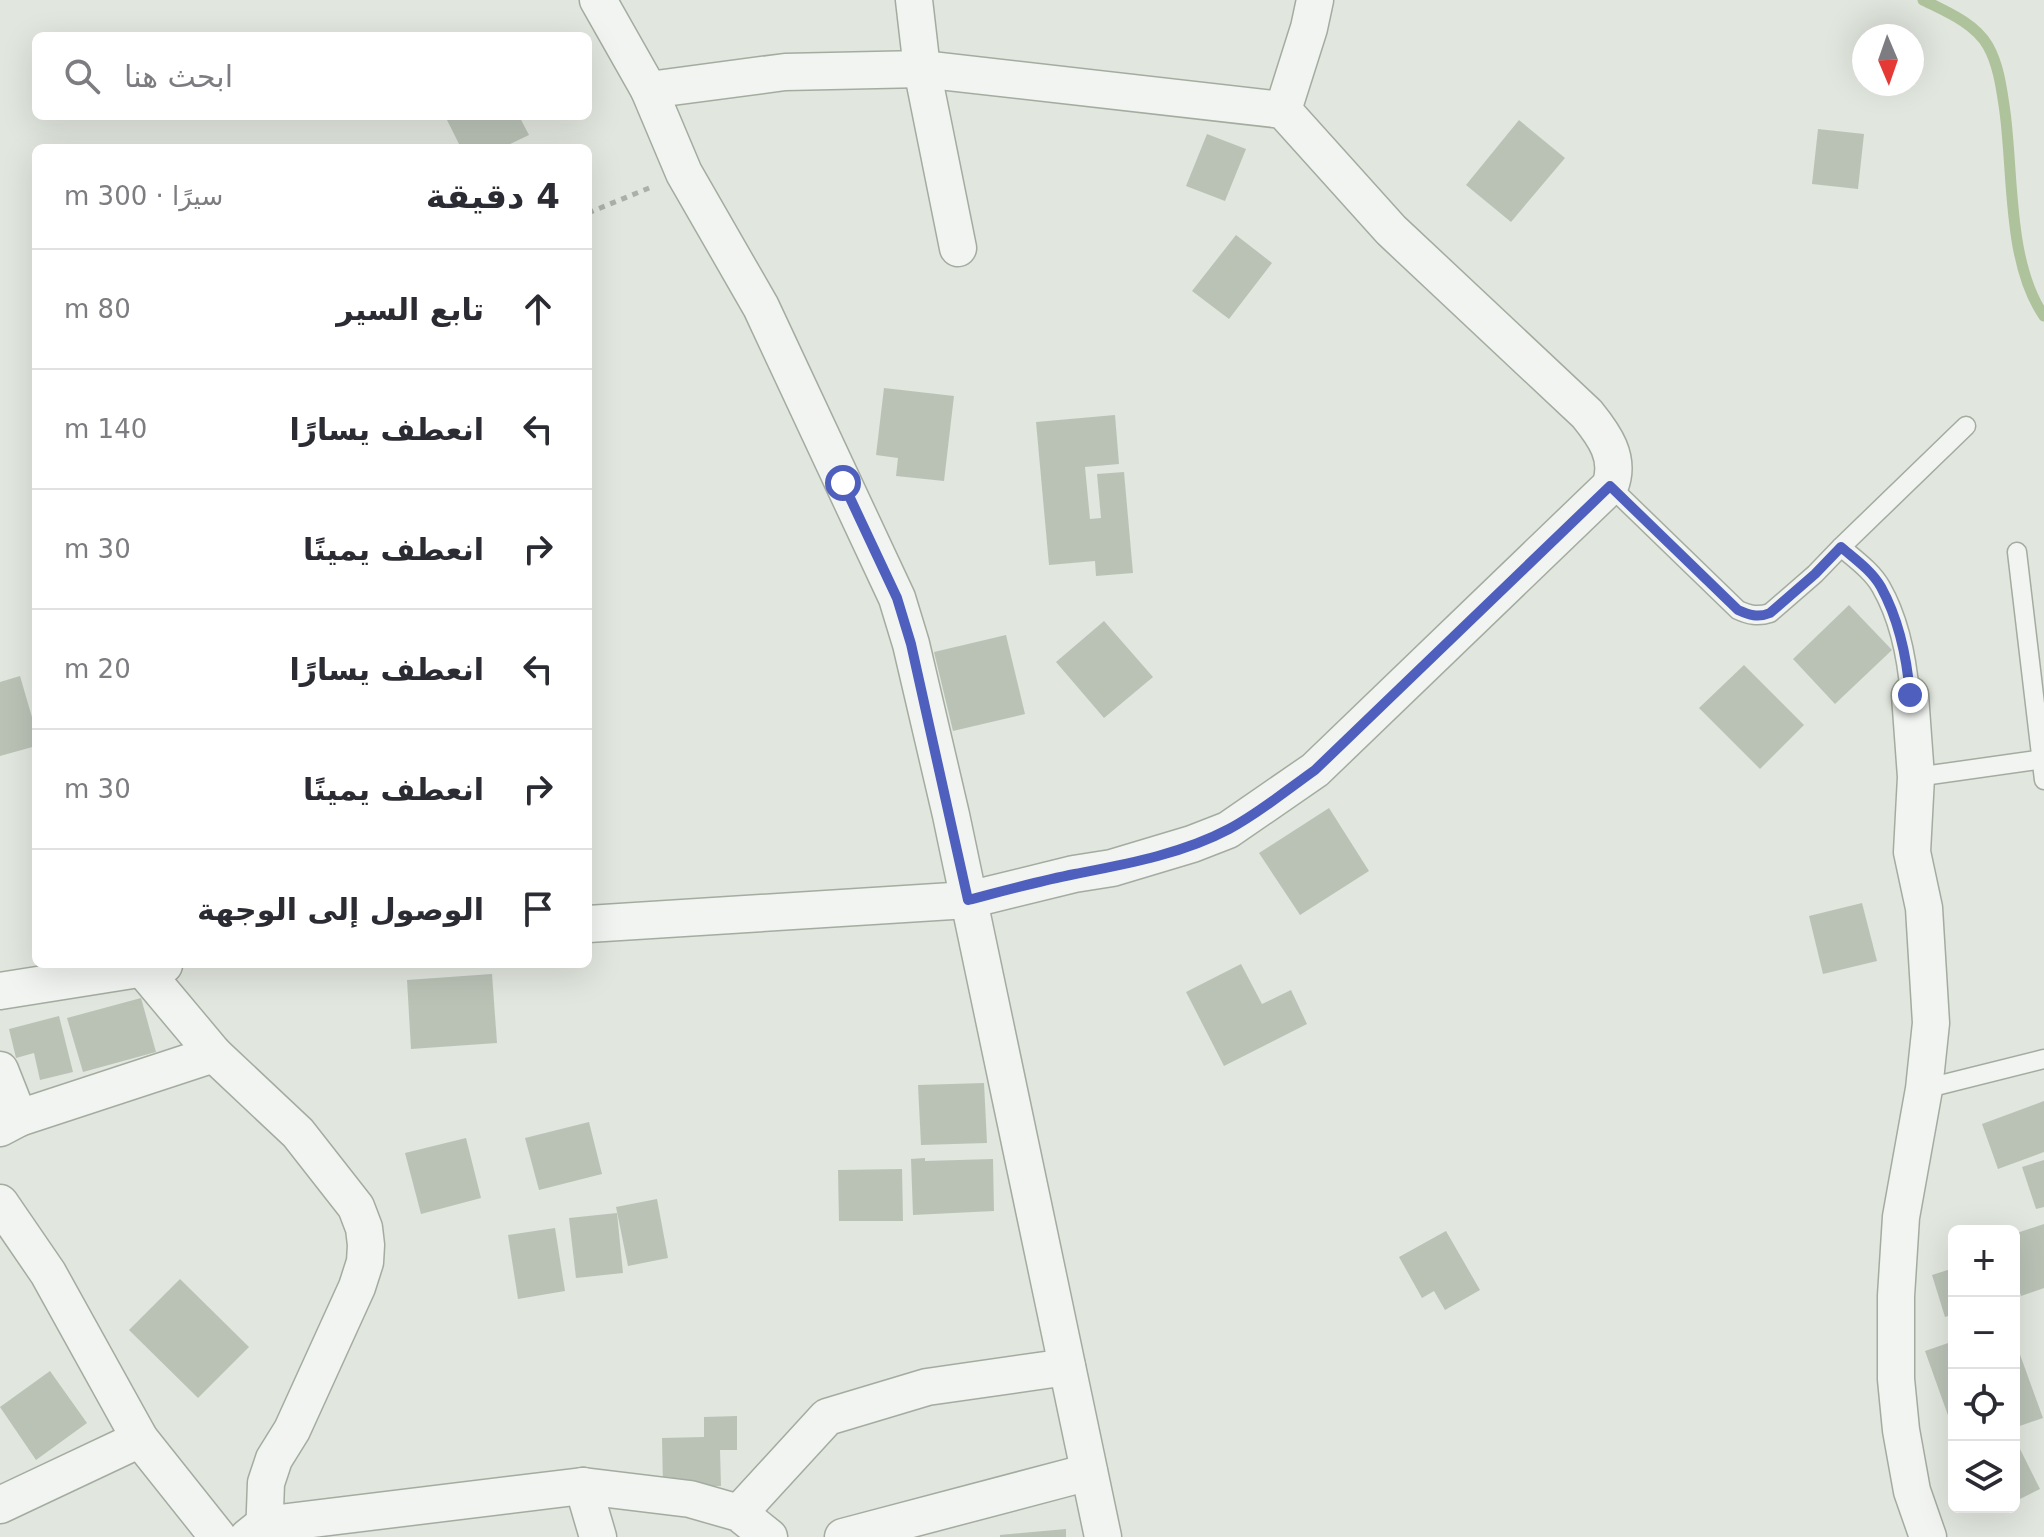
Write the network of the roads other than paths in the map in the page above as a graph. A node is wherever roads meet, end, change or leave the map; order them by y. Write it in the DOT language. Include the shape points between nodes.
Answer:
graph roads {
  1 [pos="598,0"];
  2 [pos="914,0"];
  3 [pos="1315,0"];
  4 [pos="922,69"];
  5 [pos="649,90"];
  6 [pos="1283,110"];
  7 [pos="958,248"];
  8 [pos="1966,426"];
  9 [pos="1610,486"];
  10 [pos="1841,547"];
  11 [pos="2017,552"];
  12 [pos="1910,695"];
  13 [pos="2043,759"];
  14 [pos="1916,777"];
  15 [pos="2044,780"];
  16 [pos="968,900"];
  17 [pos="592,924"];
  18 [pos="143,968"];
  19 [pos="156,968"];
  20 [pos="0,991"];
  21 [pos="214,1054"];
  22 [pos="2044,1059"];
  23 [pos="0,1070"];
  24 [pos="1924,1089"];
  25 [pos="10,1123"];
  26 [pos="0,1203"];
  27 [pos="1067,1367"];
  28 [pos="140,1439"];
  29 [pos="1089,1472"];
  30 [pos="583,1486"];
  31 [pos="0,1505"];
  32 [pos="739,1513"];
  33 [pos="258,1533"];
  34 [pos="218,1537"];
  35 [pos="598,1537"];
  36 [pos="769,1537"];
  37 [pos="843,1537"];
  38 [pos="1103,1537"];
  39 [pos="1928,1537"];
  1 -- 5 [label="street"];
  2 -- 4 [label="street"];
  3 -- 6 [label="street"];
  4 -- 5 [label="street" via="785,72"];
  4 -- 6 [label="street"];
  4 -- 7 [label="street"];
  5 -- 16 [label="street" via="684,173 761,307 897,598"];
  6 -- 9 [label="street" via="1391,230 1587,414 1607,438"];
  8 -- 10 [label="lane"];
  9 -- 10 [label="lane" via="1748,615 1770,613"];
  9 -- 16 [label="street" via="1315,770 1228,830 1112,868"];
  10 -- 12 [label="lane" via="1880,585 1907,658"];
  11 -- 13 [label="lane"];
  12 -- 14 [label="street"];
  13 -- 14 [label="lane"];
  13 -- 15 [label="lane"];
  14 -- 24 [label="street" via="1912,852 1924,908 1931,1023"];
  16 -- 17 [label="street"];
  16 -- 27 [label="street"];
  18 -- 20 [label="street"];
  19 -- 21 [label="street"];
  21 -- 25 [label="street"];
  21 -- 33 [label="street" via="298,1133 337,1181 356,1207 366,1245 357,1287 270,1471"];
  22 -- 24 [label="lane"];
  23 -- 25 [label="street"];
  24 -- 39 [label="street" via="1901,1217 1896,1379 1912,1491"];
  26 -- 28 [label="street" via="48,1273"];
  27 -- 29 [label="street"];
  27 -- 32 [label="street" via="927,1387 827,1417"];
  28 -- 31 [label="street"];
  28 -- 34 [label="street"];
  29 -- 37 [label="street"];
  29 -- 38 [label="street"];
  30 -- 32 [label="street" via="690,1499"];
  30 -- 33 [label="street"];
  30 -- 35 [label="street"];
  32 -- 36 [label="street"];
}
